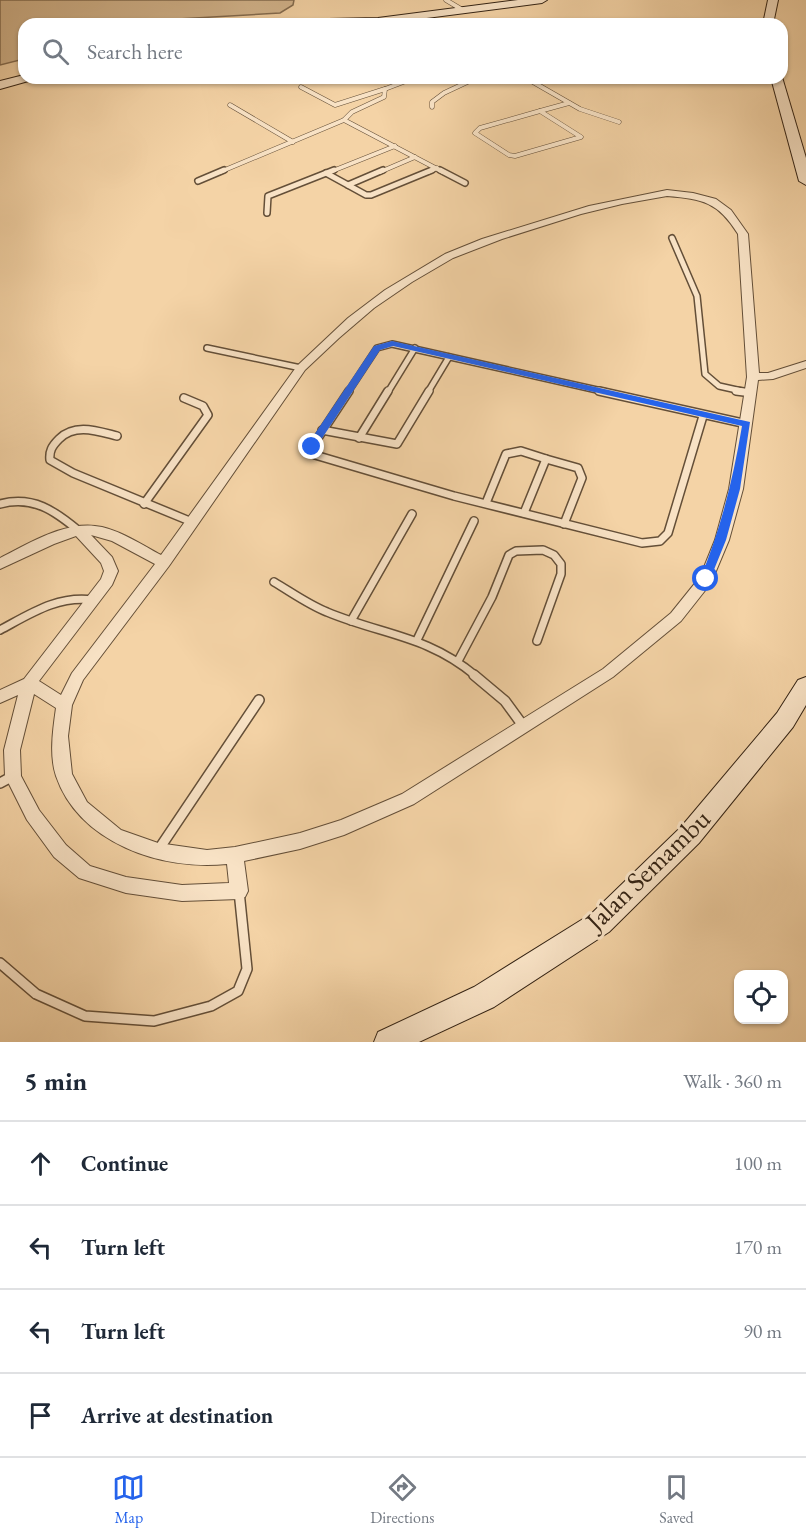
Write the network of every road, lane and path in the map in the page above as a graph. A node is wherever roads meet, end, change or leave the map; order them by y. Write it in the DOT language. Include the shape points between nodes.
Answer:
graph roads {
  1 [pos="447,0"];
  2 [pos="542,0"];
  3 [pos="773,0"];
  4 [pos="530,1"];
  5 [pos="461,9"];
  6 [pos="399,18"];
  7 [pos="769,18"];
  8 [pos="18,80"];
  9 [pos="398,84"];
  10 [pos="464,84"];
  11 [pos="536,84"];
  12 [pos="779,84"];
  13 [pos="0,85"];
  14 [pos="301,87"];
  15 [pos="385,89"];
  16 [pos="569,103"];
  17 [pos="230,105"];
  18 [pos="432,107"];
  19 [pos="540,111"];
  20 [pos="344,120"];
  21 [pos="619,122"];
  22 [pos="293,142"];
  23 [pos="395,146"];
  24 [pos="415,157"];
  25 [pos="437,168"];
  26 [pos="326,173"];
  27 [pos="198,180"];
  28 [pos="806,181"];
  29 [pos="465,183"];
  30 [pos="348,185"];
  31 [pos="267,213"];
  32 [pos="672,238"];
  33 [pos="207,348"];
  34 [pos="415,348"];
  35 [pos="449,357"];
  36 [pos="806,364"];
  37 [pos="301,368"];
  38 [pos="752,385"];
  39 [pos="184,398"];
  40 [pos="703,416"];
  41 [pos="747,424"];
  42 [pos="322,430"];
  43 [pos="117,436"];
  44 [pos="359,438"];
  45 [pos="546,459"];
  46 [pos="486,503"];
  47 [pos="0,504"];
  48 [pos="144,504"];
  49 [pos="524,513"];
  50 [pos="412,514"];
  51 [pos="474,521"];
  52 [pos="192,522"];
  53 [pos="564,524"];
  54 [pos="79,531"];
  55 [pos="164,562"];
  56 [pos="0,564"];
  57 [pos="274,582"];
  58 [pos="93,600"];
  59 [pos="351,621"];
  60 [pos="0,630"];
  61 [pos="417,640"];
  62 [pos="537,641"];
  63 [pos="458,661"];
  64 [pos="29,683"];
  65 [pos="806,686"];
  66 [pos="0,697"];
  67 [pos="259,700"];
  68 [pos="64,705"];
  69 [pos="524,727"];
  70 [pos="7,779"];
  71 [pos="158,851"];
  72 [pos="235,855"];
  73 [pos="239,891"];
  74 [pos="0,963"];
  75 [pos="388,1042"];
  1 -- 5 [label="lane"];
  2 -- 4 [label="main road"];
  3 -- 7 [label="main road"];
  4 -- 5 [label="main road"];
  5 -- 6 [label="main road"];
  8 -- 13 [label="main road"];
  9 -- 15 [label="lane"];
  10 -- 18 [label="lane" via="438,96"];
  11 -- 16 [label="lane"];
  12 -- 28 [label="main road"];
  14 -- 15 [label="lane" via="335,105"];
  15 -- 20 [label="lane" via="384,97"];
  16 -- 19 [label="lane"];
  16 -- 21 [label="lane"];
  17 -- 22 [label="lane"];
  19 -- 19 [label="lane" via="480,128 475,133 515,156 581,137"];
  20 -- 22 [label="lane"];
  20 -- 23 [label="lane"];
  22 -- 27 [label="lane"];
  23 -- 24 [label="lane"];
  23 -- 26 [label="lane"];
  24 -- 25 [label="lane"];
  24 -- 30 [label="lane"];
  25 -- 29 [label="lane"];
  25 -- 30 [label="lane" via="371,195"];
  26 -- 30 [label="lane"];
  26 -- 31 [label="lane" via="268,196"];
  32 -- 38 [label="lane" via="697,296 708,380 724,389"];
  33 -- 37 [label="lane"];
  34 -- 35 [label="lane"];
  34 -- 42 [label="lane" via="392,344 377,348"];
  34 -- 44 [label="lane"];
  35 -- 40 [label="lane"];
  35 -- 44 [label="lane" via="400,442 394,445"];
  36 -- 38 [label="street"];
  37 -- 38 [label="street" via="369,305 451,255 585,210 667,193 699,195 717,201 743,234"];
  37 -- 52 [label="street"];
  38 -- 41 [label="street"];
  39 -- 48 [label="lane" via="203,406 208,415"];
  40 -- 41 [label="lane"];
  40 -- 53 [label="lane" via="665,538 642,543"];
  41 -- 69 [label="street" via="736,489 706,579 676,617 608,673"];
  42 -- 44 [label="lane"];
  42 -- 46 [label="lane" via="312,447 321,458"];
  43 -- 48 [label="lane" via="87,428 71,429 50,449 50,460"];
  45 -- 46 [label="lane" via="511,450"];
  45 -- 49 [label="lane"];
  45 -- 53 [label="lane" via="578,468 582,473"];
  46 -- 49 [label="lane"];
  47 -- 54 [label="lane" via="21,499 32,501 57,512"];
  48 -- 52 [label="lane"];
  49 -- 53 [label="lane"];
  50 -- 59 [label="lane"];
  51 -- 61 [label="lane"];
  52 -- 55 [label="street"];
  54 -- 55 [label="street" via="102,532"];
  54 -- 56 [label="street"];
  54 -- 58 [label="street" via="107,561 111,571"];
  55 -- 68 [label="street" via="78,677"];
  57 -- 59 [label="lane" via="326,612"];
  58 -- 60 [label="lane" via="80,596 59,600"];
  58 -- 64 [label="street"];
  59 -- 61 [label="lane"];
  61 -- 63 [label="lane"];
  62 -- 63 [label="lane" via="561,564 543,550 516,551 509,555"];
  63 -- 69 [label="lane" via="505,701"];
  64 -- 66 [label="street"];
  64 -- 68 [label="street"];
  64 -- 70 [label="street"];
  65 -- 75 [label="main road, Jalan Semambu" via="785,720 690,835 600,923 484,997"];
  67 -- 71 [label="lane"];
  68 -- 71 [label="street" via="60,736 64,775 81,807 115,835"];
  69 -- 72 [label="street" via="408,799 344,827"];
  70 -- 73 [label="street" via="60,851 85,872 126,885 182,893"];
  71 -- 72 [label="street" via="207,858"];
  72 -- 73 [label="street"];
  73 -- 74 [label="lane" via="247,969 238,991 211,1006 154,1021 86,1016 36,994"];
}
